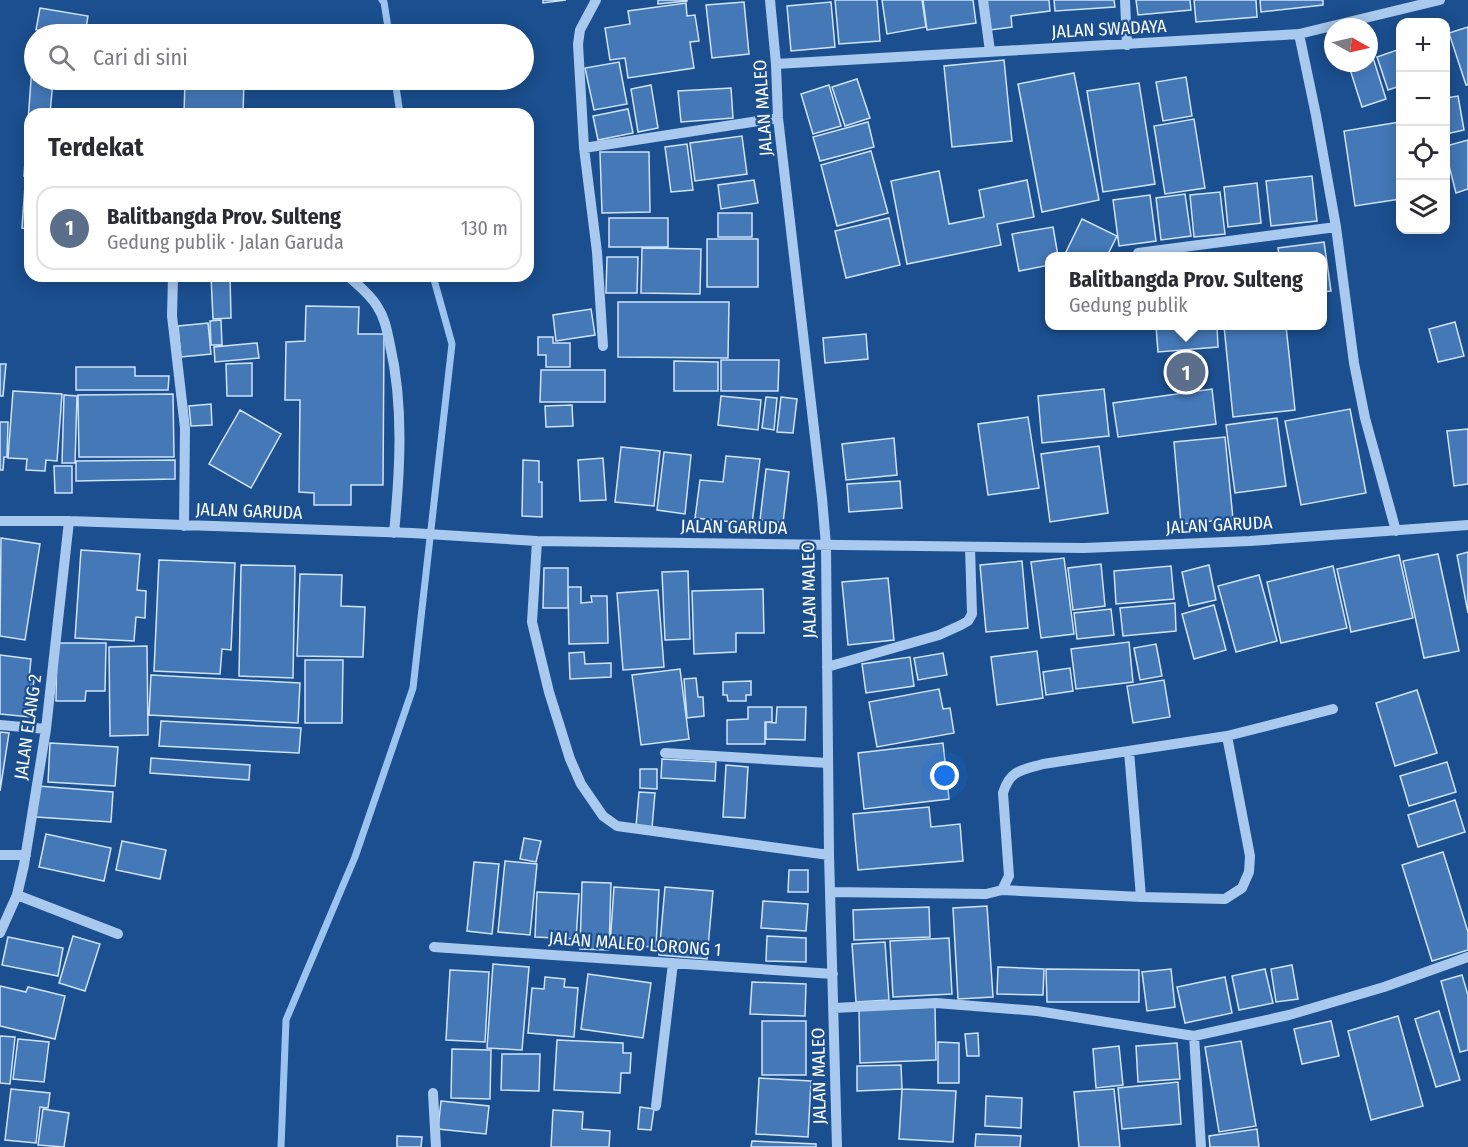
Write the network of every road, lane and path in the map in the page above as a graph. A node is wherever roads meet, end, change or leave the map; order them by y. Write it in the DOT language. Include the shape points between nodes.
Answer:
graph roads {
  1 [pos="596,0"];
  2 [pos="770,0"];
  3 [pos="983,0"];
  4 [pos="1125,0"];
  5 [pos="1440,0"];
  6 [pos="1299,34"];
  7 [pos="1127,45"];
  8 [pos="990,51"];
  9 [pos="776,64"];
  10 [pos="778,118"];
  11 [pos="584,148"];
  12 [pos="1336,227"];
  13 [pos="1146,252"];
  14 [pos="173,282"];
  15 [pos="354,282"];
  16 [pos="603,346"];
  17 [pos="0,521"];
  18 [pos="69,521"];
  19 [pos="1468,525"];
  20 [pos="184,526"];
  21 [pos="1396,531"];
  22 [pos="394,533"];
  23 [pos="537,541"];
  24 [pos="826,545"];
  25 [pos="970,547"];
  26 [pos="827,667"];
  27 [pos="1333,709"];
  28 [pos="0,725"];
  29 [pos="46,729"];
  30 [pos="1227,736"];
  31 [pos="1129,751"];
  32 [pos="665,753"];
  33 [pos="828,763"];
  34 [pos="0,855"];
  35 [pos="26,855"];
  36 [pos="829,855"];
  37 [pos="1002,890"];
  38 [pos="830,892"];
  39 [pos="17,895"];
  40 [pos="1142,897"];
  41 [pos="0,933"];
  42 [pos="117,934"];
  43 [pos="434,947"];
  44 [pos="1468,957"];
  45 [pos="673,963"];
  46 [pos="833,974"];
  47 [pos="834,1008"];
  48 [pos="1194,1036"];
  49 [pos="433,1093"];
  50 [pos="656,1106"];
  51 [pos="436,1147"];
  52 [pos="837,1147"];
  53 [pos="1201,1147"];
  1 -- 11 [label="street" via="580,30 578,44"];
  2 -- 9 [label="street, JALAN MALEO"];
  3 -- 8 [label="street"];
  4 -- 7 [label="street"];
  5 -- 6 [label="street, JALAN SWADAYA"];
  6 -- 7 [label="street, JALAN SWADAYA"];
  6 -- 12 [label="street"];
  7 -- 8 [label="street, JALAN SWADAYA"];
  8 -- 9 [label="street, JALAN SWADAYA"];
  9 -- 10 [label="street, JALAN MALEO"];
  10 -- 11 [label="street"];
  10 -- 24 [label="street, JALAN MALEO"];
  11 -- 16 [label="street" via="597,252"];
  12 -- 13 [label="street"];
  12 -- 21 [label="street" via="1354,363"];
  14 -- 20 [label="street" via="172,316 185,428"];
  15 -- 22 [label="street" via="376,304 384,319 398,388 399,468"];
  17 -- 18 [label="street, JALAN GARUDA"];
  18 -- 20 [label="street, JALAN GARUDA"];
  18 -- 29 [label="street, JALAN ELANG 2"];
  19 -- 21 [label="street, JALAN GARUDA"];
  20 -- 22 [label="street, JALAN GARUDA"];
  21 -- 25 [label="street, JALAN GARUDA" via="1084,548"];
  22 -- 23 [label="street, JALAN GARUDA"];
  23 -- 24 [label="street, JALAN GARUDA"];
  23 -- 36 [label="street" via="532,622 536,644 575,770 603,816 617,826"];
  24 -- 25 [label="street, JALAN GARUDA"];
  24 -- 26 [label="street, JALAN MALEO"];
  25 -- 26 [label="street" via="972,614 968,621 939,634"];
  26 -- 33 [label="street, JALAN MALEO"];
  27 -- 30 [label="street"];
  28 -- 29 [label="street"];
  29 -- 35 [label="street, JALAN ELANG 2"];
  30 -- 31 [label="street"];
  30 -- 40 [label="street" via="1250,856 1242,888 1225,899"];
  31 -- 37 [label="street" via="1043,764 1018,771 1006,781 1003,808 1009,876"];
  31 -- 40 [label="street"];
  32 -- 33 [label="street"];
  33 -- 36 [label="street, JALAN MALEO"];
  34 -- 35 [label="street"];
  35 -- 39 [label="street, JALAN ELANG 2"];
  36 -- 38 [label="street, JALAN MALEO"];
  37 -- 38 [label="street" via="986,894"];
  37 -- 40 [label="street"];
  38 -- 46 [label="street, JALAN MALEO"];
  39 -- 41 [label="street, JALAN ELANG 2"];
  39 -- 42 [label="street"];
  43 -- 45 [label="street, JALAN MALEO LORONG 1"];
  44 -- 48 [label="street" via="1289,1015"];
  45 -- 46 [label="street, JALAN MALEO LORONG 1"];
  45 -- 50 [label="street"];
  46 -- 47 [label="street, JALAN MALEO"];
  47 -- 48 [label="street" via="936,1003 1037,1011"];
  47 -- 52 [label="street, JALAN MALEO"];
  48 -- 53 [label="street"];
  49 -- 51 [label="street"];
}
